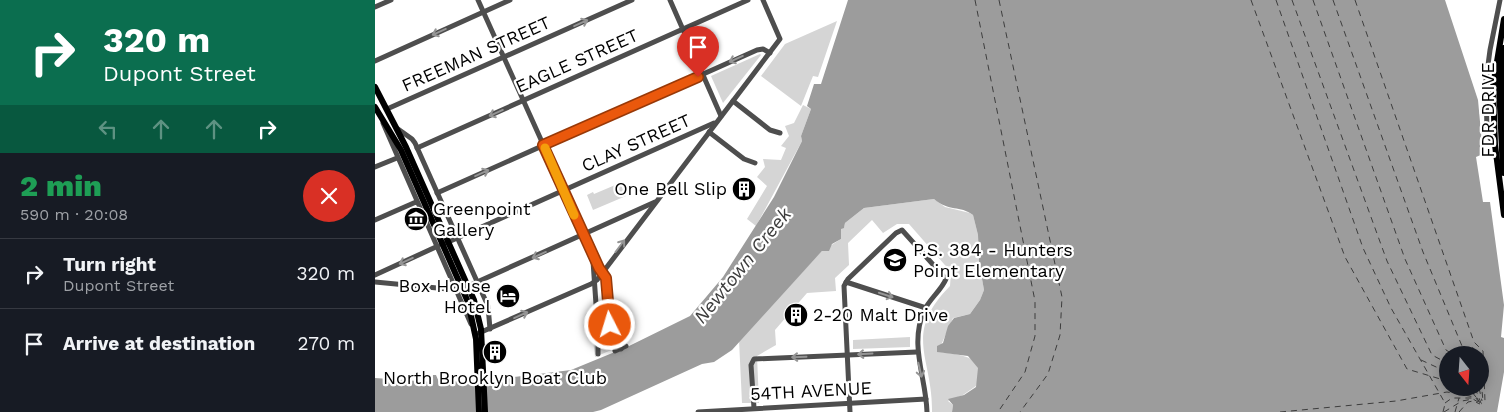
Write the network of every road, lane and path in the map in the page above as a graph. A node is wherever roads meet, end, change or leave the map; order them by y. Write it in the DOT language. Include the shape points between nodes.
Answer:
graph roads {
  1 [pos="391,0"];
  2 [pos="479,0"];
  3 [pos="510,0"];
  4 [pos="631,0"];
  5 [pos="669,0"];
  6 [pos="748,0"];
  7 [pos="763,0"];
  8 [pos="1501,0"];
  9 [pos="375,7"];
  10 [pos="484,12"];
  11 [pos="1504,19"];
  12 [pos="683,29"];
  13 [pos="1504,49"];
  14 [pos="770,53"];
  15 [pos="504,57"];
  16 [pos="375,60"];
  17 [pos="703,74"];
  18 [pos="1494,80"];
  19 [pos="375,87"];
  20 [pos="523,101"];
  21 [pos="733,102"];
  22 [pos="387,109"];
  23 [pos="376,111"];
  24 [pos="721,116"];
  25 [pos="717,122"];
  26 [pos="1501,127"];
  27 [pos="396,128"];
  28 [pos="697,130"];
  29 [pos="709,132"];
  30 [pos="781,133"];
  31 [pos="705,138"];
  32 [pos="543,145"];
  33 [pos="1495,145"];
  34 [pos="417,148"];
  35 [pos="397,158"];
  36 [pos="755,163"];
  37 [pos="375,167"];
  38 [pos="1504,172"];
  39 [pos="563,190"];
  40 [pos="437,193"];
  41 [pos="416,202"];
  42 [pos="655,202"];
  43 [pos="633,213"];
  44 [pos="1504,215"];
  45 [pos="375,220"];
  46 [pos="639,222"];
  47 [pos="583,235"];
  48 [pos="443,237"];
  49 [pos="457,238"];
  50 [pos="436,247"];
  51 [pos="593,255"];
  52 [pos="601,274"];
  53 [pos="375,275"];
  54 [pos="375,282"];
  55 [pos="477,282"];
  56 [pos="595,282"];
  57 [pos="846,282"];
  58 [pos="455,290"];
  59 [pos="926,308"];
  60 [pos="490,329"];
  61 [pos="613,332"];
  62 [pos="598,333"];
  63 [pos="620,349"];
  64 [pos="917,352"];
  65 [pos="598,354"];
  66 [pos="848,355"];
  67 [pos="926,399"];
  68 [pos="849,404"];
  69 [pos="754,408"];
  70 [pos="479,412"];
  71 [pos="485,412"];
  72 [pos="698,412"];
  73 [pos="850,412"];
  74 [pos="927,412"];
  1 -- 9 [label="street"];
  2 -- 10 [label="street"];
  3 -- 10 [label="street"];
  15 -- 4 [label="street, FREEMAN STREET, one-way"];
  5 -- 12 [label="street"];
  6 -- 12 [label="street, EAGLE STREET"];
  7 -- 14 [label="street" via="780,39"];
  8 -- 33 [label="street, FDR DRIVE" via="1486,80 1487,134"];
  10 -- 15 [label="street"];
  10 -- 16 [label="street, one-way"];
  11 -- 18 [label="main road, FDR DRIVE"];
  12 -- 17 [label="street"];
  12 -- 20 [label="street, EAGLE STREET"];
  13 -- 26 [label="highway, FDR DRIVE" via="1500,84"];
  14 -- 17 [label="street, one-way" via="759,49"];
  14 -- 21 [label="street"];
  15 -- 20 [label="street"];
  15 -- 22 [label="street, FREEMAN STREET"];
  17 -- 24 [label="street"];
  17 -- 32 [label="street"];
  18 -- 26 [label="highway"];
  18 -- 33 [label="main road, FDR DRIVE"];
  19 -- 22 [label="main road"];
  20 -- 32 [label="street"];
  20 -- 34 [label="street, EAGLE STREET, one-way"];
  21 -- 24 [label="street"];
  21 -- 30 [label="street" via="770,130"];
  22 -- 27 [label="main road"];
  23 -- 35 [label="street"];
  23 -- 48 [label="main road" via="401,150"];
  24 -- 25 [label="street"];
  25 -- 28 [label="street, CLAY STREET"];
  25 -- 29 [label="street"];
  26 -- 38 [label="highway, FDR DRIVE"];
  27 -- 34 [label="street" via="412,138"];
  27 -- 48 [label="main road"];
  28 -- 31 [label="street"];
  28 -- 39 [label="street, CLAY STREET"];
  29 -- 31 [label="street"];
  29 -- 36 [label="street" via="744,160"];
  31 -- 42 [label="street"];
  32 -- 39 [label="street"];
  40 -- 32 [label="street, one-way"];
  33 -- 44 [label="main road, FDR DRIVE"];
  34 -- 40 [label="street"];
  35 -- 37 [label="street"];
  35 -- 41 [label="street"];
  39 -- 47 [label="street"];
  39 -- 49 [label="street, CLAY STREET"];
  40 -- 49 [label="street"];
  41 -- 45 [label="street"];
  41 -- 50 [label="street"];
  42 -- 43 [label="street"];
  42 -- 46 [label="street"];
  43 -- 46 [label="street" via="639,216"];
  43 -- 47 [label="street"];
  52 -- 46 [label="street, one-way"];
  47 -- 51 [label="street"];
  47 -- 55 [label="street, one-way"];
  48 -- 70 [label="main road" via="473,316"];
  48 -- 71 [label="main road" via="472,293 480,321"];
  49 -- 50 [label="street, CLAY STREET"];
  49 -- 55 [label="street"];
  50 -- 53 [label="street, CLAY STREET, one-way"];
  50 -- 58 [label="street"];
  51 -- 52 [label="street"];
  51 -- 56 [label="street"];
  52 -- 56 [label="street"];
  52 -- 61 [label="street" via="606,278 609,323"];
  54 -- 58 [label="street"];
  55 -- 58 [label="street"];
  55 -- 60 [label="street" via="489,308"];
  60 -- 56 [label="street, one-way"];
  56 -- 62 [label="street"];
  57 -- 59 [label="street, one-way"];
  57 -- 59 [label="street" via="896,233 903,230 946,279"];
  57 -- 66 [label="street"];
  58 -- 60 [label="street" via="476,333"];
  59 -- 64 [label="street" via="918,334"];
  61 -- 62 [label="street"];
  61 -- 63 [label="street"];
  62 -- 65 [label="street"];
  64 -- 66 [label="street, one-way"];
  64 -- 67 [label="street, one-way"];
  66 -- 68 [label="street"];
  66 -- 69 [label="street, one-way" via="754,359 751,365"];
  67 -- 68 [label="street, 54TH AVENUE"];
  67 -- 74 [label="street"];
  68 -- 69 [label="street, 54TH AVENUE"];
  68 -- 73 [label="street"];
  69 -- 72 [label="street, 54TH AVENUE"];
}
